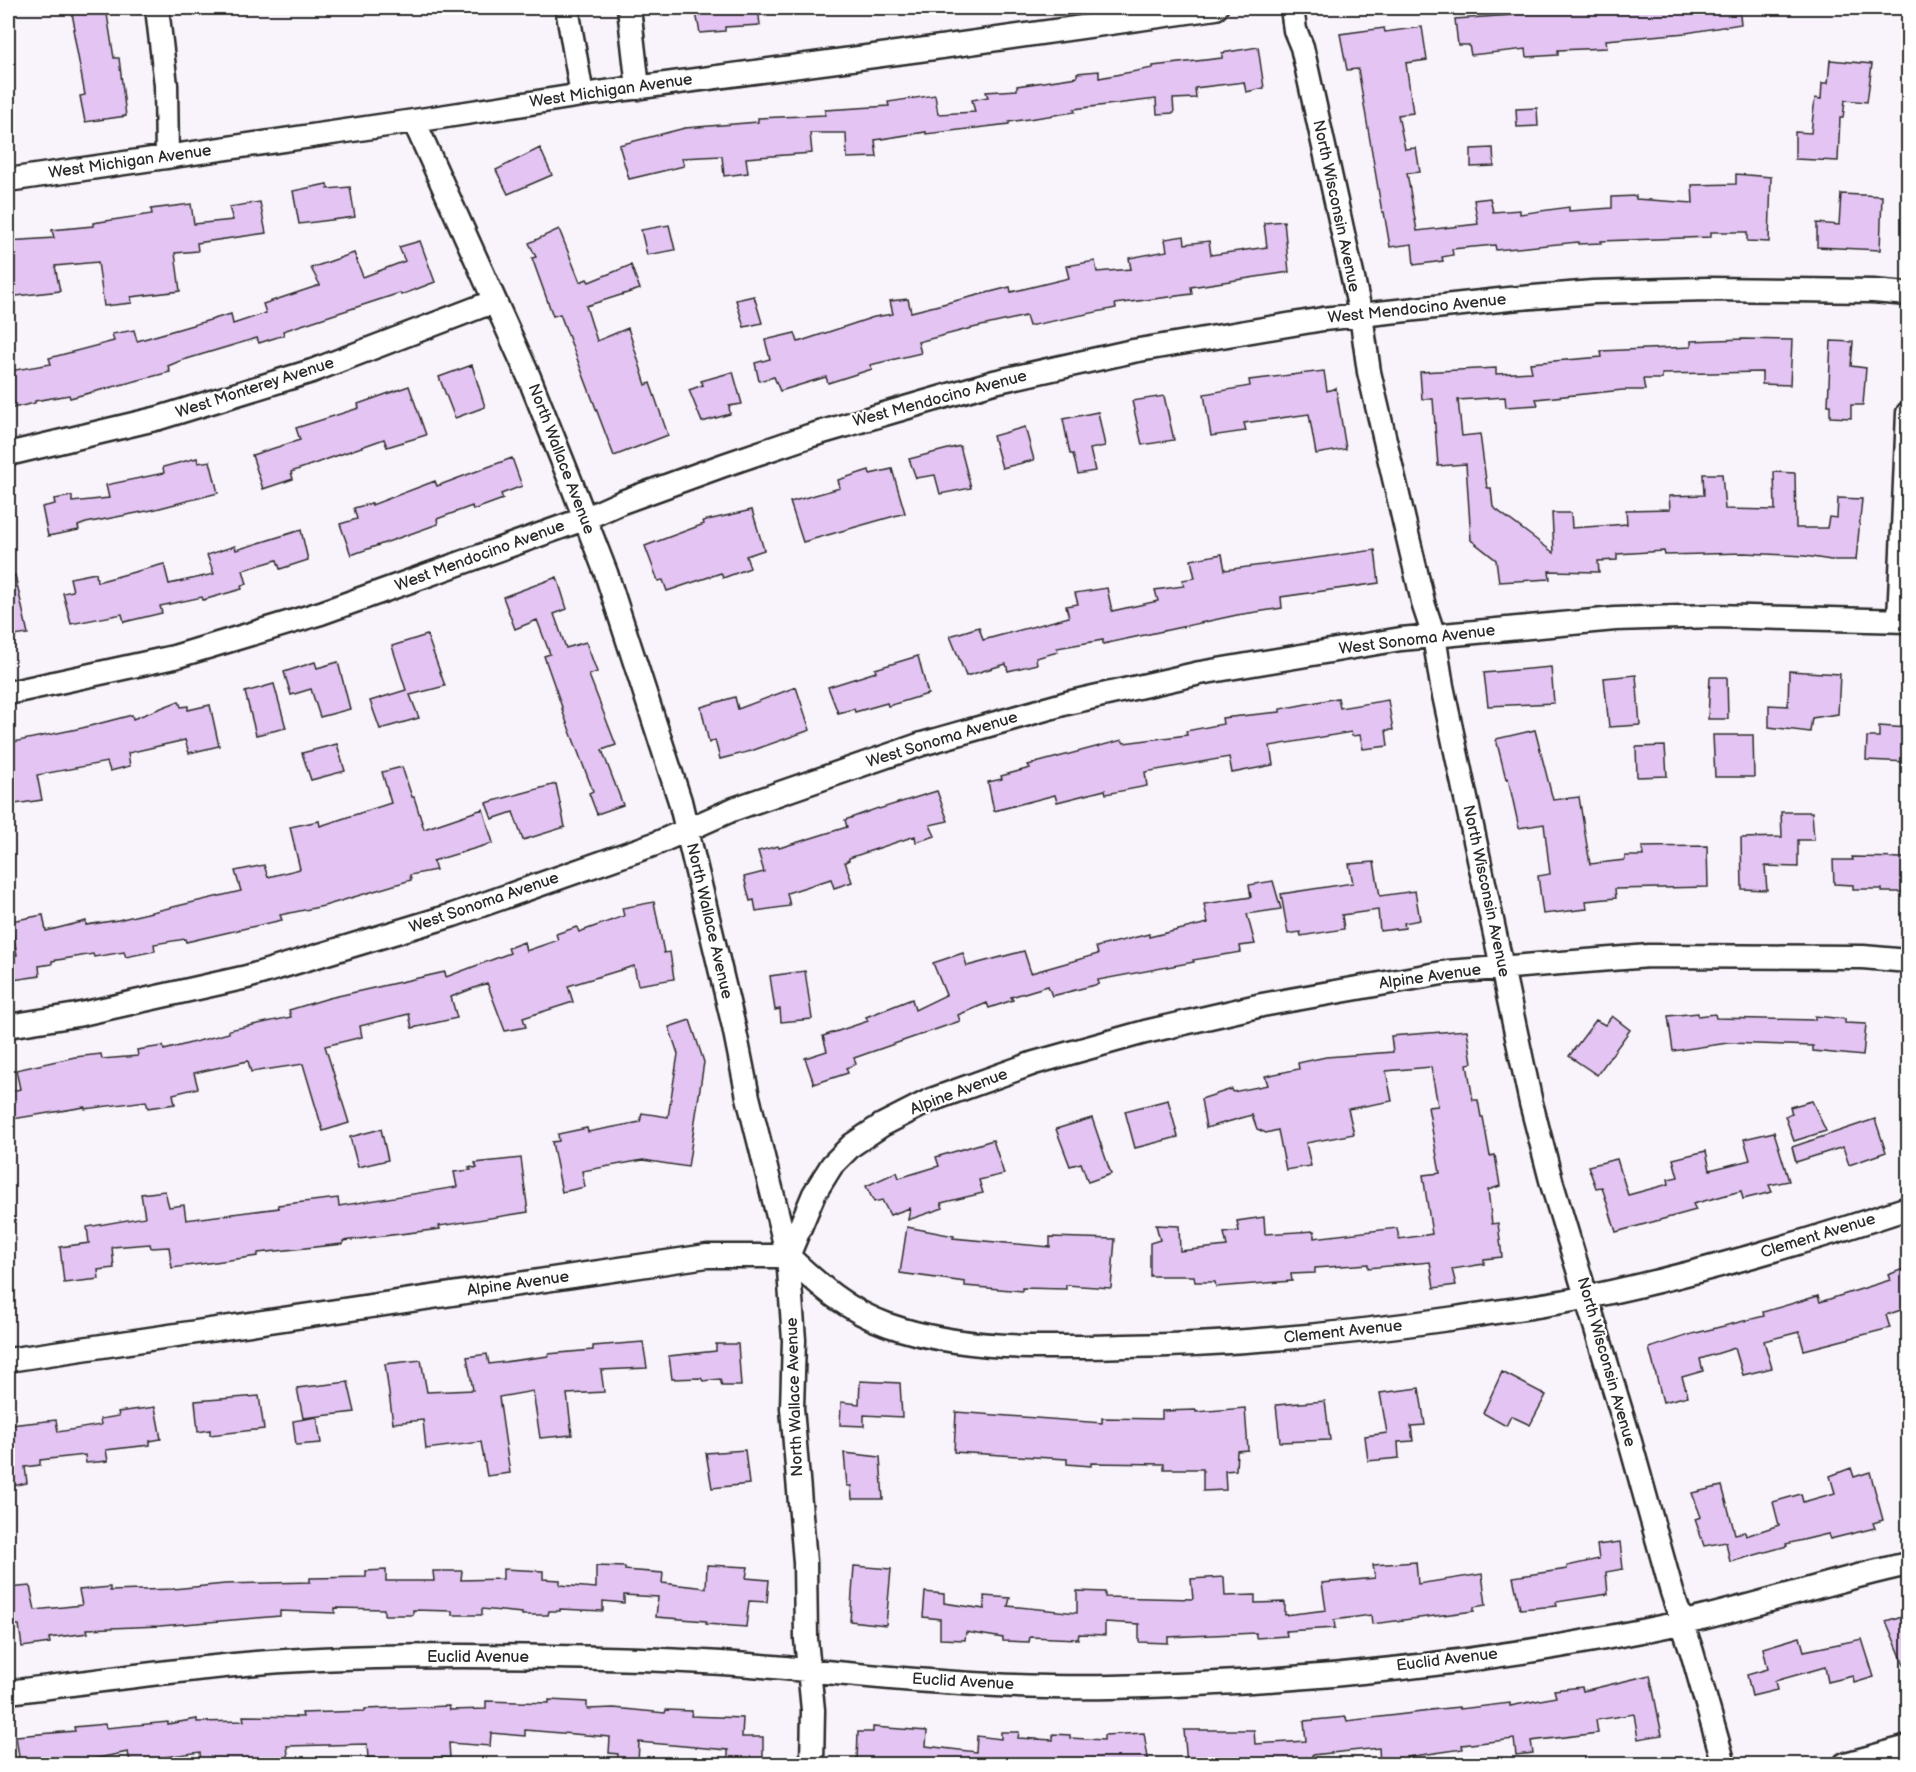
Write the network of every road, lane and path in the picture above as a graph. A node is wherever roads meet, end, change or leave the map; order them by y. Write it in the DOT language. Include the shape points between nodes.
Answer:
graph roads {
  1 [pos="157,8"];
  2 [pos="567,8"];
  3 [pos="629,8"];
  4 [pos="1216,8"];
  5 [pos="1292,8"];
  6 [pos="638,88"];
  7 [pos="582,94"];
  8 [pos="414,121"];
  9 [pos="167,157"];
  10 [pos="8,180"];
  11 [pos="1908,294"];
  12 [pos="495,301"];
  13 [pos="1361,315"];
  14 [pos="1908,412"];
  15 [pos="8,454"];
  16 [pos="584,519"];
  17 [pos="1904,621"];
  18 [pos="1434,636"];
  19 [pos="8,693"];
  20 [pos="687,829"];
  21 [pos="1908,961"];
  22 [pos="1502,967"];
  23 [pos="8,1026"];
  24 [pos="1908,1208"];
  25 [pos="788,1256"];
  26 [pos="1587,1297"];
  27 [pos="8,1360"];
  28 [pos="1908,1564"];
  29 [pos="1683,1622"];
  30 [pos="810,1672"];
  31 [pos="8,1692"];
  32 [pos="1908,1747"];
  33 [pos="812,1764"];
  34 [pos="1724,1764"];
  35 [pos="1845,1764"];
  1 -- 9 [label="street" via="166,85"];
  2 -- 7 [label="street"];
  3 -- 6 [label="street"];
  4 -- 6 [label="street, West Michigan Avenue"];
  5 -- 13 [label="street, North Wisconsin Avenue"];
  6 -- 7 [label="street, West Michigan Avenue"];
  7 -- 8 [label="street, West Michigan Avenue"];
  8 -- 9 [label="street, West Michigan Avenue"];
  8 -- 12 [label="street, North Wallace Avenue"];
  9 -- 10 [label="street, West Michigan Avenue"];
  11 -- 13 [label="street, West Mendocino Avenue" via="1708,289 1593,292"];
  12 -- 15 [label="street, West Monterey Avenue" via="312,372 159,418"];
  12 -- 16 [label="street, North Wallace Avenue"];
  13 -- 16 [label="street, West Mendocino Avenue" via="1133,351 994,382 798,440"];
  13 -- 18 [label="street, North Wisconsin Avenue" via="1369,372"];
  14 -- 17 [label="street"];
  16 -- 19 [label="street, West Mendocino Avenue" via="321,613 174,657"];
  16 -- 20 [label="street, North Wallace Avenue" via="606,573"];
  17 -- 18 [label="street, West Sonoma Avenue" via="1714,616 1615,619"];
  18 -- 20 [label="street, West Sonoma Avenue" via="1200,673 1067,703 922,744"];
  18 -- 22 [label="street, North Wisconsin Avenue"];
  20 -- 23 [label="street, West Sonoma Avenue" via="655,844 453,915 247,977 77,1015"];
  20 -- 25 [label="street, North Wallace Avenue"];
  21 -- 22 [label="street, Alpine Avenue" via="1863,957 1649,956"];
  22 -- 25 [label="street, Alpine Avenue" via="1448,972 1252,1007 1034,1064 931,1100 882,1125 852,1145 832,1165 814,1194"];
  22 -- 26 [label="street, North Wisconsin Avenue" via="1537,1127"];
  24 -- 26 [label="street, Clement Avenue" via="1737,1261"];
  25 -- 26 [label="street, Clement Avenue" via="828,1294 857,1312 928,1336 960,1342 1064,1347 1204,1345 1359,1332"];
  25 -- 27 [label="street, Alpine Avenue" via="706,1256"];
  25 -- 30 [label="street, North Wallace Avenue" via="794,1340 792,1408"];
  26 -- 29 [label="street, North Wisconsin Avenue"];
  28 -- 29 [label="street, Euclid Avenue"];
  29 -- 30 [label="street, Euclid Avenue" via="1461,1660 1282,1679 1111,1687 1025,1686"];
  29 -- 34 [label="street, North Wisconsin Avenue"];
  30 -- 31 [label="street, Euclid Avenue" via="553,1657 355,1658 166,1672"];
  30 -- 33 [label="street, North Wallace Avenue"];
  32 -- 35 [label="street"];
}
